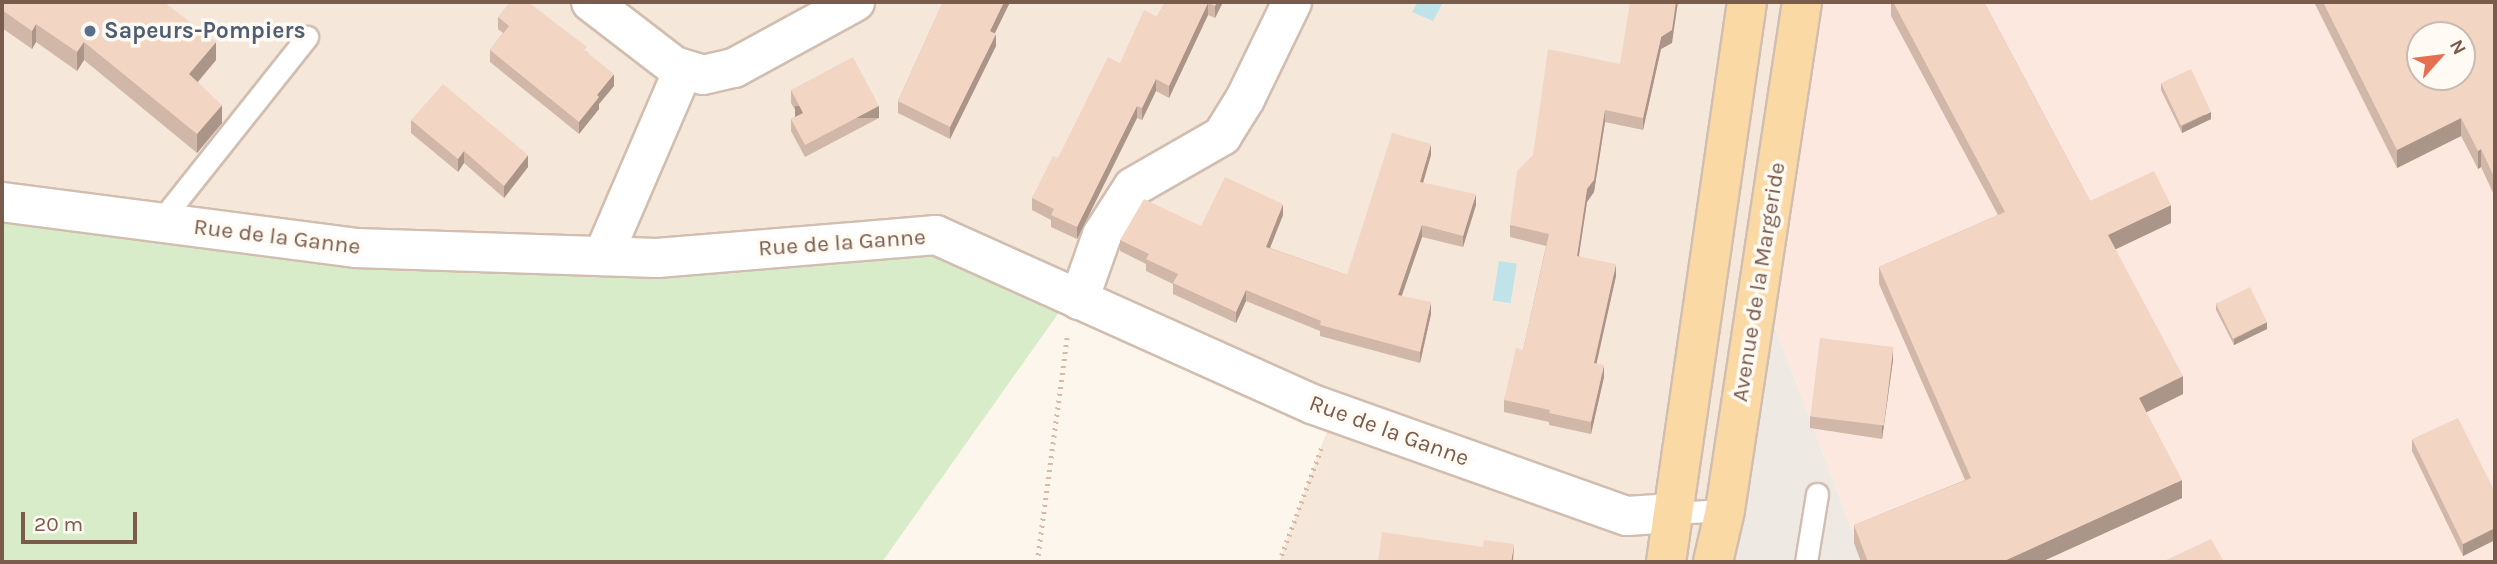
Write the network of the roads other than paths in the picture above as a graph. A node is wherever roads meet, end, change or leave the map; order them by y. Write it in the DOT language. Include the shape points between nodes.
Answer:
graph roads {
  1 [pos="591,2"];
  2 [pos="855,2"];
  3 [pos="1292,2"];
  4 [pos="1746,2"];
  5 [pos="1802,2"];
  6 [pos="307,37"];
  7 [pos="683,70"];
  8 [pos="2,202"];
  9 [pos="159,223"];
  10 [pos="603,256"];
  11 [pos="1075,298"];
  12 [pos="1817,494"];
  13 [pos="1725,510"];
  14 [pos="1673,513"];
  15 [pos="1665,562"];
  16 [pos="1713,562"];
  17 [pos="1806,562"];
  1 -- 7 [label="street"];
  2 -- 7 [label="street" via="734,68 703,75"];
  3 -- 11 [label="street" via="1222,136 1133,187 1102,234"];
  4 -- 14 [label="main road"];
  5 -- 13 [label="main road, Avenue de la Margeride"];
  6 -- 9 [label="lane"];
  7 -- 10 [label="street"];
  8 -- 9 [label="street, Rue de la Ganne"];
  9 -- 10 [label="street, Rue de la Ganne" via="356,248"];
  10 -- 11 [label="street, Rue de la Ganne" via="657,258 936,235"];
  11 -- 14 [label="street, Rue de la Ganne" via="1334,412 1627,516"];
  12 -- 17 [label="lane"];
  13 -- 14 [label="lane"];
  13 -- 16 [label="main road, Avenue de la Margeride"];
  14 -- 15 [label="main road"];
}
